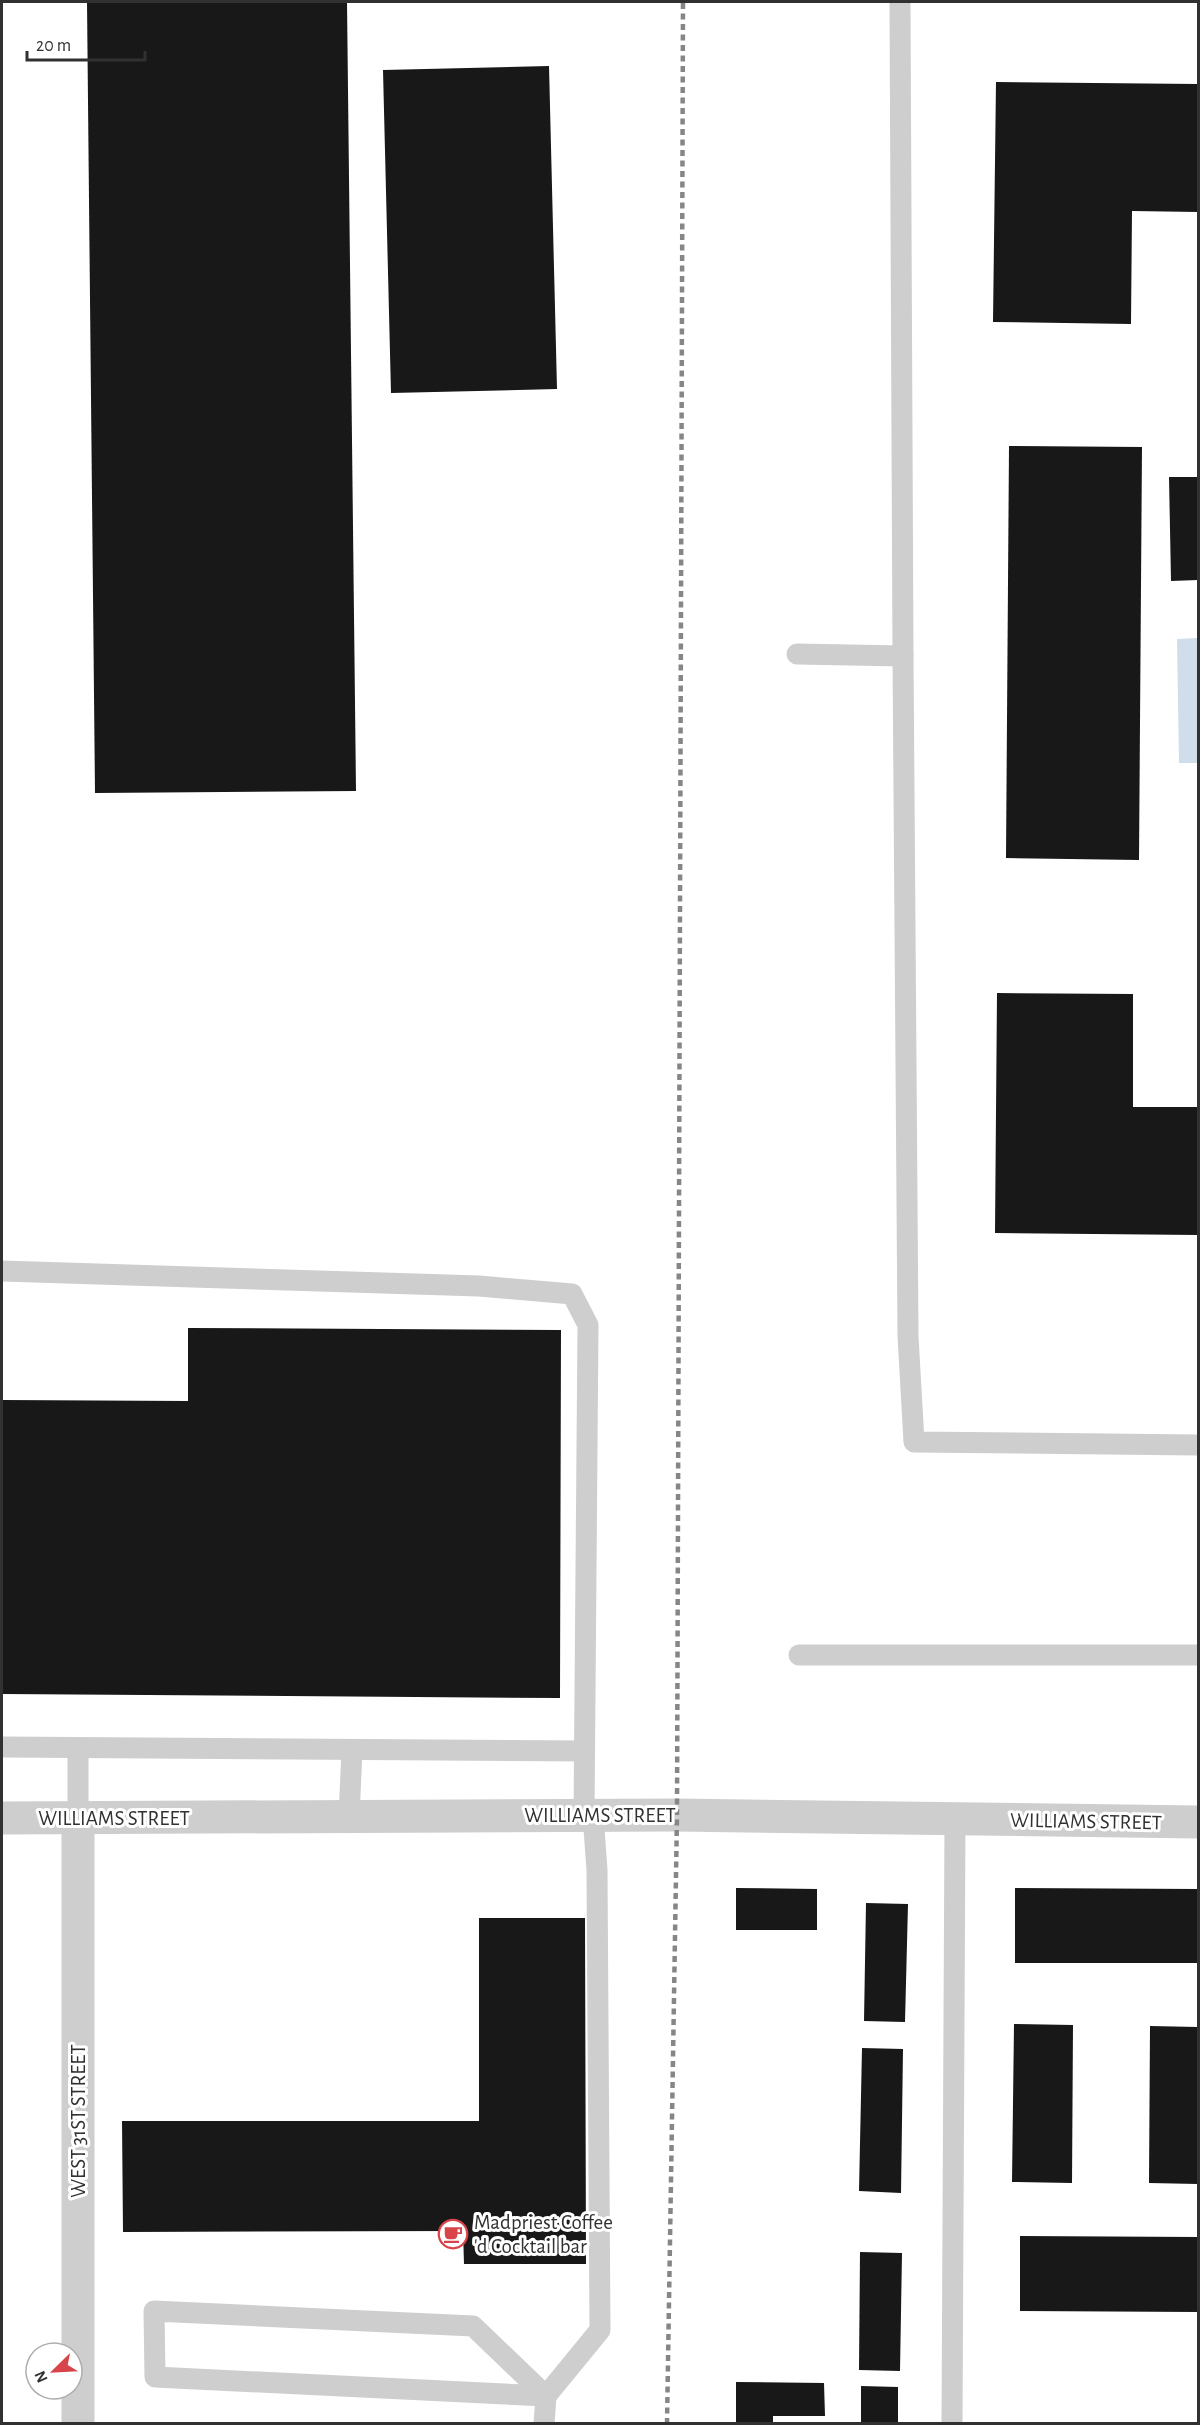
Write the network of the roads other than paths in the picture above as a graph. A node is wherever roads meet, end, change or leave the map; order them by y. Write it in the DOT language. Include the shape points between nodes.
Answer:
graph roads {
  1 [pos="900,2"];
  2 [pos="797,654"];
  3 [pos="903,656"];
  4 [pos="2,1271"];
  5 [pos="1198,1445"];
  6 [pos="799,1655"];
  7 [pos="1198,1655"];
  8 [pos="2,1748"];
  9 [pos="78,1748"];
  10 [pos="352,1750"];
  11 [pos="584,1751"];
  12 [pos="588,1815"];
  13 [pos="348,1817"];
  14 [pos="2,1818"];
  15 [pos="78,1818"];
  16 [pos="955,1819"];
  17 [pos="1198,1822"];
  18 [pos="546,2396"];
  19 [pos="78,2424"];
  20 [pos="544,2424"];
  21 [pos="952,2424"];
  1 -- 3 [label="lane"];
  2 -- 3 [label="lane"];
  3 -- 5 [label="lane" via="908,1336 914,1442"];
  4 -- 11 [label="lane" via="479,1287 572,1294 588,1325"];
  6 -- 7 [label="lane"];
  8 -- 9 [label="lane"];
  9 -- 10 [label="lane"];
  9 -- 15 [label="lane"];
  10 -- 11 [label="lane"];
  10 -- 13 [label="lane"];
  11 -- 12 [label="lane"];
  12 -- 13 [label="street, WILLIAMS STREET"];
  12 -- 16 [label="street, WILLIAMS STREET"];
  12 -- 18 [label="lane" via="597,1870 600,2330"];
  13 -- 15 [label="street, WILLIAMS STREET"];
  14 -- 15 [label="street, WILLIAMS STREET"];
  15 -- 19 [label="street, WEST 31ST STREET"];
  16 -- 17 [label="street, WILLIAMS STREET"];
  16 -- 21 [label="lane"];
  18 -- 18 [label="lane" via="473,2326 154,2311 155,2376"];
  18 -- 20 [label="lane"];
}
